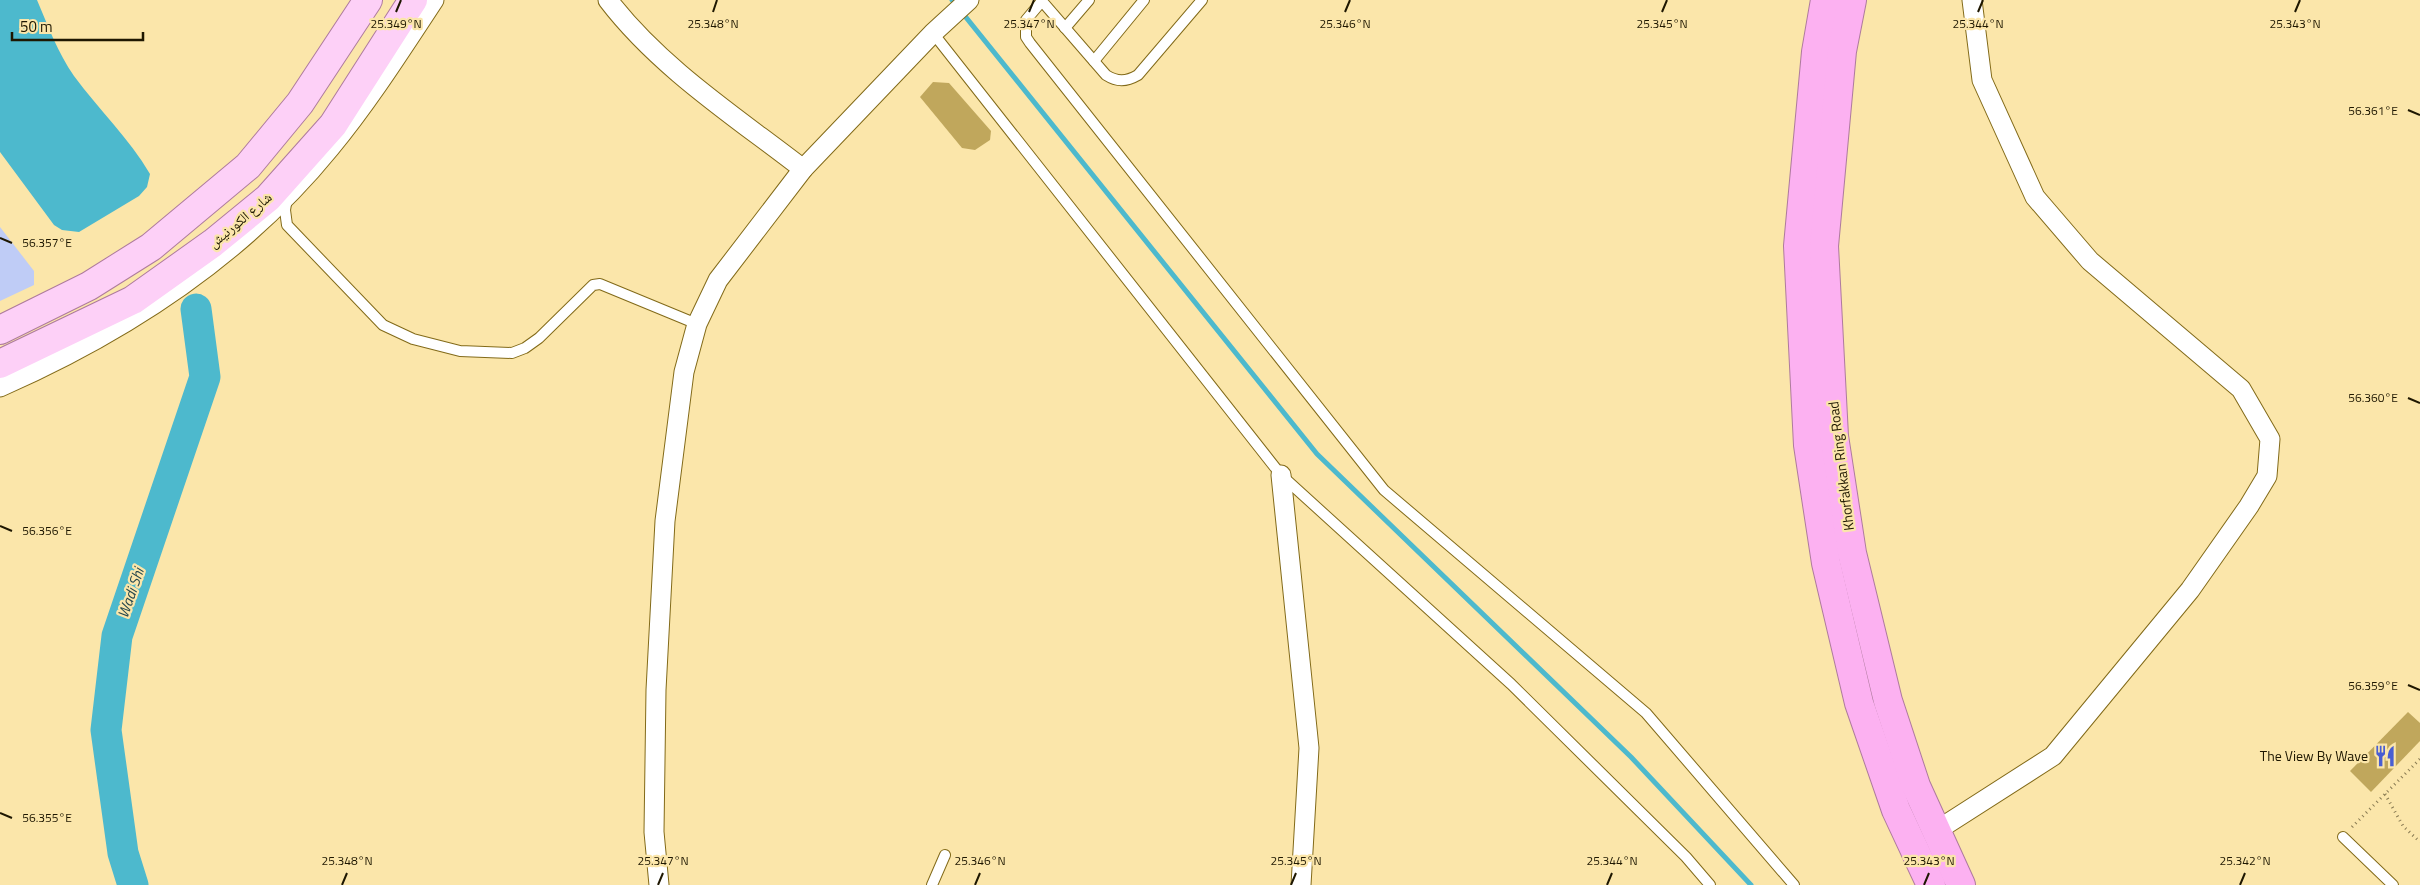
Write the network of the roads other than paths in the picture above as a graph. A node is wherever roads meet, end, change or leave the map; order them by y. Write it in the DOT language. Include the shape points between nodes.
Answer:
graph roads {
  1 [pos="368,0"];
  2 [pos="608,0"];
  3 [pos="969,0"];
  4 [pos="1089,0"];
  5 [pos="1144,0"];
  6 [pos="1202,0"];
  7 [pos="1825,0"];
  8 [pos="1852,0"];
  9 [pos="1972,0"];
  10 [pos="1041,1"];
  11 [pos="423,6"];
  12 [pos="1065,28"];
  13 [pos="933,32"];
  14 [pos="1094,61"];
  15 [pos="324,68"];
  16 [pos="803,170"];
  17 [pos="278,197"];
  18 [pos="258,223"];
  19 [pos="287,225"];
  20 [pos="109,322"];
  21 [pos="697,324"];
  22 [pos="0,330"];
  23 [pos="0,364"];
  24 [pos="0,387"];
  25 [pos="1281,475"];
  26 [pos="1936,831"];
  27 [pos="2343,837"];
  28 [pos="945,855"];
  29 [pos="659,885"];
  30 [pos="932,885"];
  31 [pos="1301,885"];
  32 [pos="1710,885"];
  33 [pos="1794,885"];
  34 [pos="1931,885"];
  35 [pos="1962,885"];
  36 [pos="2393,885"];
  1 -- 15 [label="main road"];
  2 -- 16 [label="street" via="640,39"];
  3 -- 13 [label="street"];
  4 -- 12 [label="lane"];
  5 -- 14 [label="lane"];
  6 -- 14 [label="lane" via="1132,79 1112,79"];
  7 -- 34 [label="highway, Khorfakkan Ring Road" via="1816,52 1798,246 1808,446 1826,563 1859,703 1896,810"];
  8 -- 26 [label="highway, Khorfakkan Ring Road" via="1842,51 1824,246 1834,436 1852,553 1888,701 1916,786"];
  9 -- 26 [label="street" via="1982,80 2035,196 2090,262 2241,389 2270,439 2267,476 2249,506 2190,590 2053,756"];
  10 -- 12 [label="lane"];
  10 -- 33 [label="lane" via="1026,20 1026,37 1030,44 1384,490 1646,713"];
  11 -- 17 [label="main road, شارع الكورنيش" via="396,27 333,125"];
  11 -- 17 [label="street" via="351,122 330,148"];
  12 -- 14 [label="lane"];
  13 -- 16 [label="street"];
  13 -- 25 [label="lane"];
  15 -- 17 [label="main road" via="336,76 337,92 323,116 285,159"];
  15 -- 22 [label="main road" via="248,166 151,247 89,286"];
  16 -- 21 [label="street" via="718,280"];
  17 -- 18 [label="street"];
  17 -- 19 [label="lane" via="285,210"];
  17 -- 20 [label="main road, شارع الكورنيش" via="133,300"];
  18 -- 19 [label="lane"];
  18 -- 20 [label="street" via="168,296"];
  19 -- 21 [label="lane" via="383,325 402,336 460,351 512,353 525,348 593,285 600,284"];
  20 -- 23 [label="main road, شارع الكورنيش"];
  20 -- 24 [label="street" via="67,356"];
  21 -- 29 [label="street" via="684,372 665,521 655,737 654,832"];
  25 -- 31 [label="street" via="1309,748"];
  25 -- 32 [label="lane" via="1511,684 1686,857"];
  26 -- 35 [label="highway, Khorfakkan Ring Road"];
  27 -- 36 [label="lane"];
  28 -- 30 [label="lane"];
}
